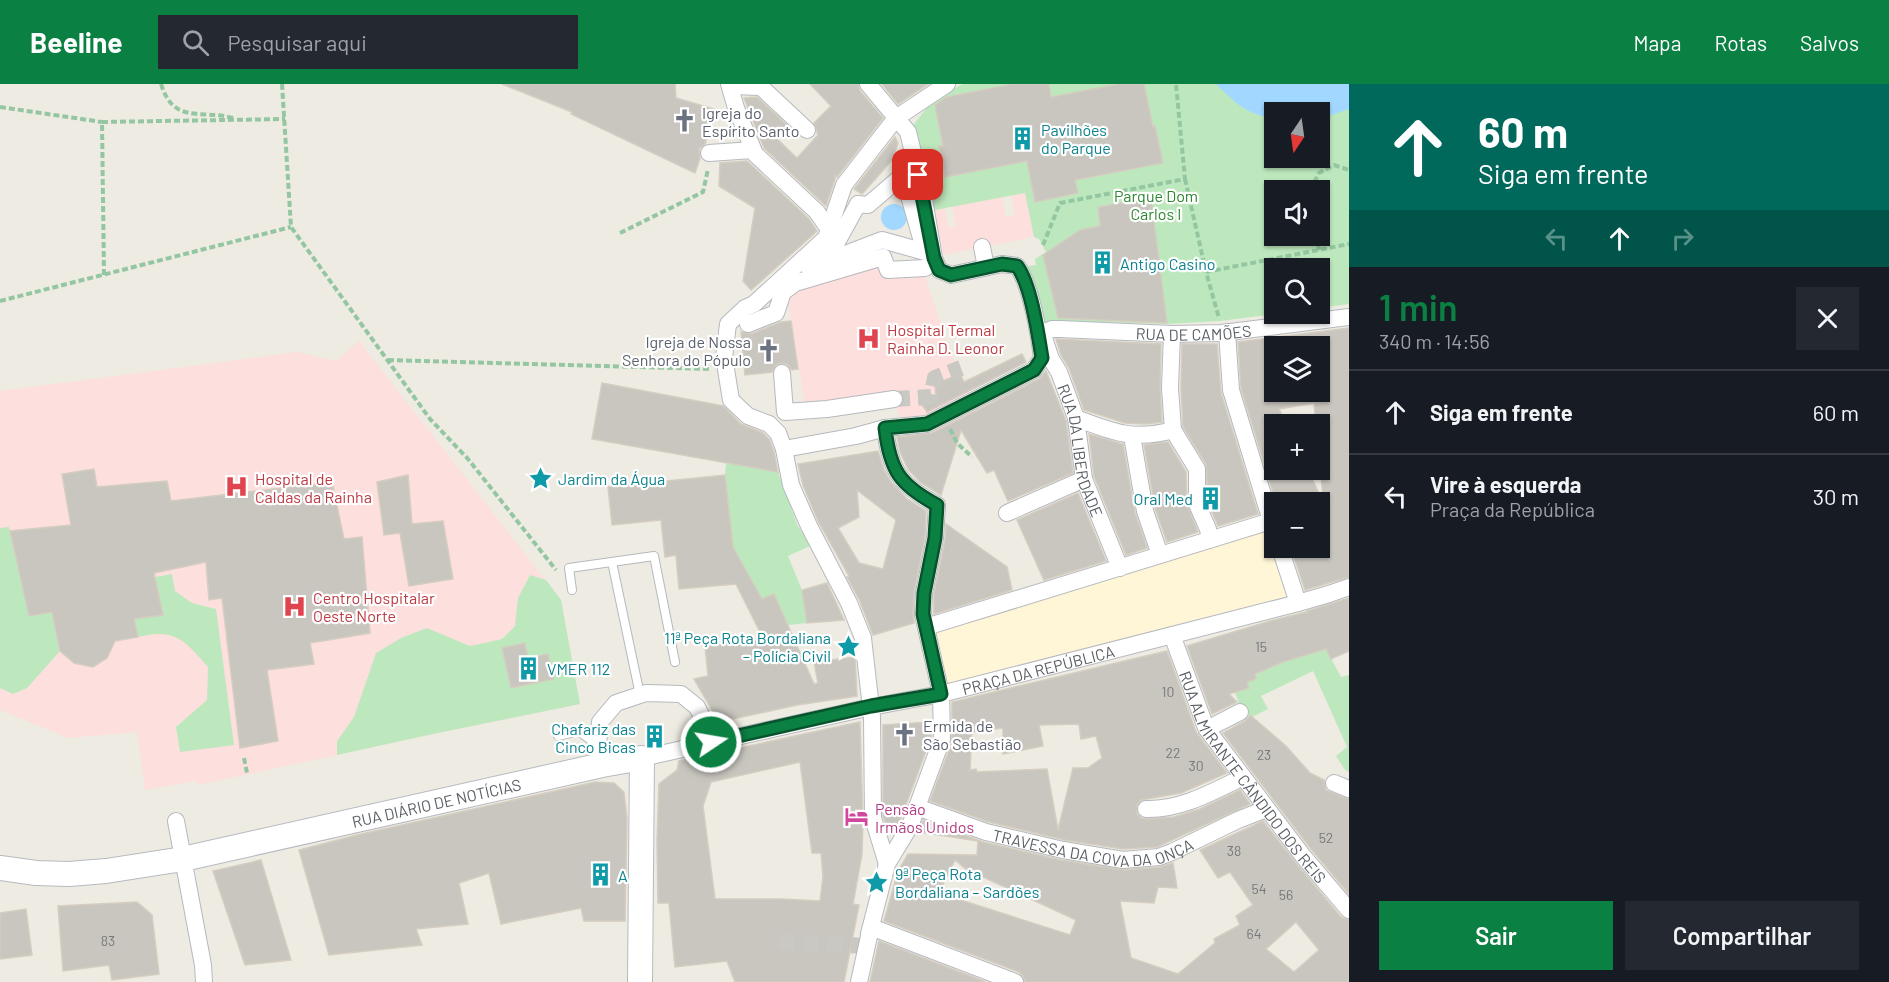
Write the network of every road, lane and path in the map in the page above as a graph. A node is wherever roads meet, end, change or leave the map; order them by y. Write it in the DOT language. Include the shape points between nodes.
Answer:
graph roads {
  1 [pos="161,84"];
  2 [pos="282,84"];
  3 [pos="868,84"];
  4 [pos="947,84"];
  5 [pos="1176,84"];
  6 [pos="729,85"];
  7 [pos="0,107"];
  8 [pos="896,118"];
  9 [pos="285,119"];
  10 [pos="239,120"];
  11 [pos="102,122"];
  12 [pos="807,130"];
  13 [pos="753,150"];
  14 [pos="709,153"];
  15 [pos="1349,170"];
  16 [pos="1185,179"];
  17 [pos="1315,180"];
  18 [pos="291,227"];
  19 [pos="828,228"];
  20 [pos="620,233"];
  21 [pos="1349,244"];
  22 [pos="1043,245"];
  23 [pos="1318,246"];
  24 [pos="982,248"];
  25 [pos="1319,250"];
  26 [pos="928,259"];
  27 [pos="986,267"];
  28 [pos="1206,272"];
  29 [pos="104,275"];
  30 [pos="0,301"];
  31 [pos="1349,317"];
  32 [pos="748,324"];
  33 [pos="1224,327"];
  34 [pos="1172,334"];
  35 [pos="1038,335"];
  36 [pos="387,360"];
  37 [pos="715,369"];
  38 [pos="782,373"];
  39 [pos="894,399"];
  40 [pos="1076,418"];
  41 [pos="893,428"];
  42 [pos="1173,430"];
  43 [pos="1132,436"];
  44 [pos="957,442"];
  45 [pos="784,449"];
  46 [pos="972,457"];
  47 [pos="1084,480"];
  48 [pos="1264,498"];
  49 [pos="1007,513"];
  50 [pos="1264,529"];
  51 [pos="1210,540"];
  52 [pos="1160,555"];
  53 [pos="1283,558"];
  54 [pos="612,562"];
  55 [pos="1120,568"];
  56 [pos="1349,587"];
  57 [pos="572,590"];
  58 [pos="1298,603"];
  59 [pos="926,627"];
  60 [pos="1172,635"];
  61 [pos="675,662"];
  62 [pos="941,694"];
  63 [pos="640,695"];
  64 [pos="871,706"];
  65 [pos="1240,712"];
  66 [pos="1207,729"];
  67 [pos="558,736"];
  68 [pos="711,742"];
  69 [pos="600,755"];
  70 [pos="244,758"];
  71 [pos="642,758"];
  72 [pos="247,773"];
  73 [pos="1243,777"];
  74 [pos="917,807"];
  75 [pos="1146,809"];
  76 [pos="1266,809"];
  77 [pos="176,821"];
  78 [pos="183,859"];
  79 [pos="887,864"];
  80 [pos="0,868"];
  81 [pos="1349,910"];
  82 [pos="870,931"];
  83 [pos="204,982"];
  84 [pos="640,982"];
  85 [pos="860,982"];
  86 [pos="1015,982"];
  1 -- 10 [label="path" via="170,104 180,111"];
  2 -- 9 [label="path"];
  3 -- 8 [label="street"];
  4 -- 8 [label="street"];
  5 -- 16 [label="path"];
  6 -- 12 [label="street" via="761,87"];
  6 -- 13 [label="street"];
  7 -- 11 [label="path"];
  8 -- 19 [label="street" via="844,185"];
  8 -- 26 [label="street" via="908,132 922,193"];
  9 -- 10 [label="path"];
  9 -- 18 [label="path"];
  10 -- 11 [label="path"];
  11 -- 29 [label="path"];
  13 -- 14 [label="street"];
  13 -- 19 [label="street" via="818,212"];
  14 -- 20 [label="path" via="703,192"];
  15 -- 17 [label="path" via="1334,165 1318,173"];
  16 -- 22 [label="path" via="1060,203"];
  16 -- 28 [label="path"];
  18 -- 29 [label="path"];
  18 -- 36 [label="path"];
  19 -- 45 [label="street" via="826,238 806,258 728,324 724,357 730,400 748,416 769,424 778,433"];
  21 -- 25 [label="path"];
  23 -- 25 [label="path"];
  24 -- 27 [label="street"];
  25 -- 28 [label="path"];
  26 -- 26 [label="street" via="903,175 868,205 858,204 836,244 808,268 882,240"];
  26 -- 27 [label="street" via="951,275"];
  26 -- 32 [label="street" via="888,270 883,257 795,283 783,292 776,313"];
  27 -- 35 [label="street" via="1017,266 1023,275"];
  28 -- 33 [label="path"];
  29 -- 30 [label="path"];
  31 -- 33 [label="street, RUA DE CAMÕES"];
  33 -- 34 [label="street, RUA DE CAMÕES"];
  33 -- 48 [label="street" via="1231,390"];
  34 -- 35 [label="street, RUA DE CAMÕES" via="1060,328"];
  34 -- 42 [label="street"];
  35 -- 40 [label="street, RUA DA LIBERDADE" via="1044,338"];
  35 -- 41 [label="street" via="1042,358 1034,370 927,424"];
  36 -- 37 [label="path"];
  36 -- 57 [label="path" via="430,419 468,459"];
  38 -- 39 [label="street" via="785,412"];
  40 -- 43 [label="street"];
  40 -- 47 [label="street, RUA DA LIBERDADE"];
  41 -- 45 [label="street"];
  41 -- 59 [label="street, PRAÇA DA REPÚBLICA" via="888,450 894,467 904,483 937,505 924,593"];
  42 -- 43 [label="street"];
  42 -- 51 [label="street" via="1197,469 1197,504"];
  43 -- 52 [label="street" via="1145,511"];
  44 -- 46 [label="path"];
  45 -- 64 [label="street" via="795,494 863,638"];
  47 -- 49 [label="street"];
  47 -- 55 [label="street, RUA DA LIBERDADE"];
  50 -- 51 [label="street"];
  51 -- 52 [label="street"];
  52 -- 55 [label="street"];
  53 -- 58 [label="street"];
  54 -- 57 [label="lane" via="569,568"];
  54 -- 61 [label="lane" via="654,556"];
  54 -- 63 [label="lane"];
  55 -- 59 [label="street"];
  56 -- 58 [label="street, PRAÇA DA REPÚBLICA"];
  58 -- 60 [label="street, PRAÇA DA REPÚBLICA"];
  59 -- 62 [label="street, PRAÇA DA REPÚBLICA"];
  60 -- 62 [label="street, PRAÇA DA REPÚBLICA"];
  60 -- 66 [label="street, RUA ALMIRANTE CÂNDIDO DOS REIS"];
  62 -- 64 [label="street, RUA DIÁRIO DE NOTÍCIAS"];
  62 -- 74 [label="street" via="942,739"];
  63 -- 68 [label="street" via="681,694 697,707"];
  63 -- 69 [label="street" via="616,704 600,722"];
  64 -- 68 [label="street, RUA DIÁRIO DE NOTÍCIAS"];
  64 -- 79 [label="street" via="873,818"];
  65 -- 66 [label="street"];
  66 -- 73 [label="street, RUA ALMIRANTE CÂNDIDO DOS REIS"];
  67 -- 69 [label="lane" via="579,731"];
  68 -- 71 [label="street, RUA DIÁRIO DE NOTÍCIAS"];
  69 -- 71 [label="main road, RUA DIÁRIO DE NOTÍCIAS"];
  69 -- 78 [label="main road, RUA DIÁRIO DE NOTÍCIAS"];
  70 -- 72 [label="path"];
  71 -- 84 [label="main road"];
  73 -- 75 [label="street" via="1195,800"];
  73 -- 76 [label="street, RUA ALMIRANTE CÂNDIDO DOS REIS"];
  74 -- 76 [label="street, TRAVESSA DA COVA DA ONÇA" via="986,832 1123,860 1159,857"];
  74 -- 79 [label="street"];
  76 -- 81 [label="street, RUA ALMIRANTE CÂNDIDO DOS REIS"];
  77 -- 78 [label="street"];
  78 -- 80 [label="main road, RUA DIÁRIO DE NOTÍCIAS" via="69,874"];
  78 -- 83 [label="street"];
  79 -- 82 [label="street"];
  82 -- 85 [label="street"];
  82 -- 86 [label="street"];
}
